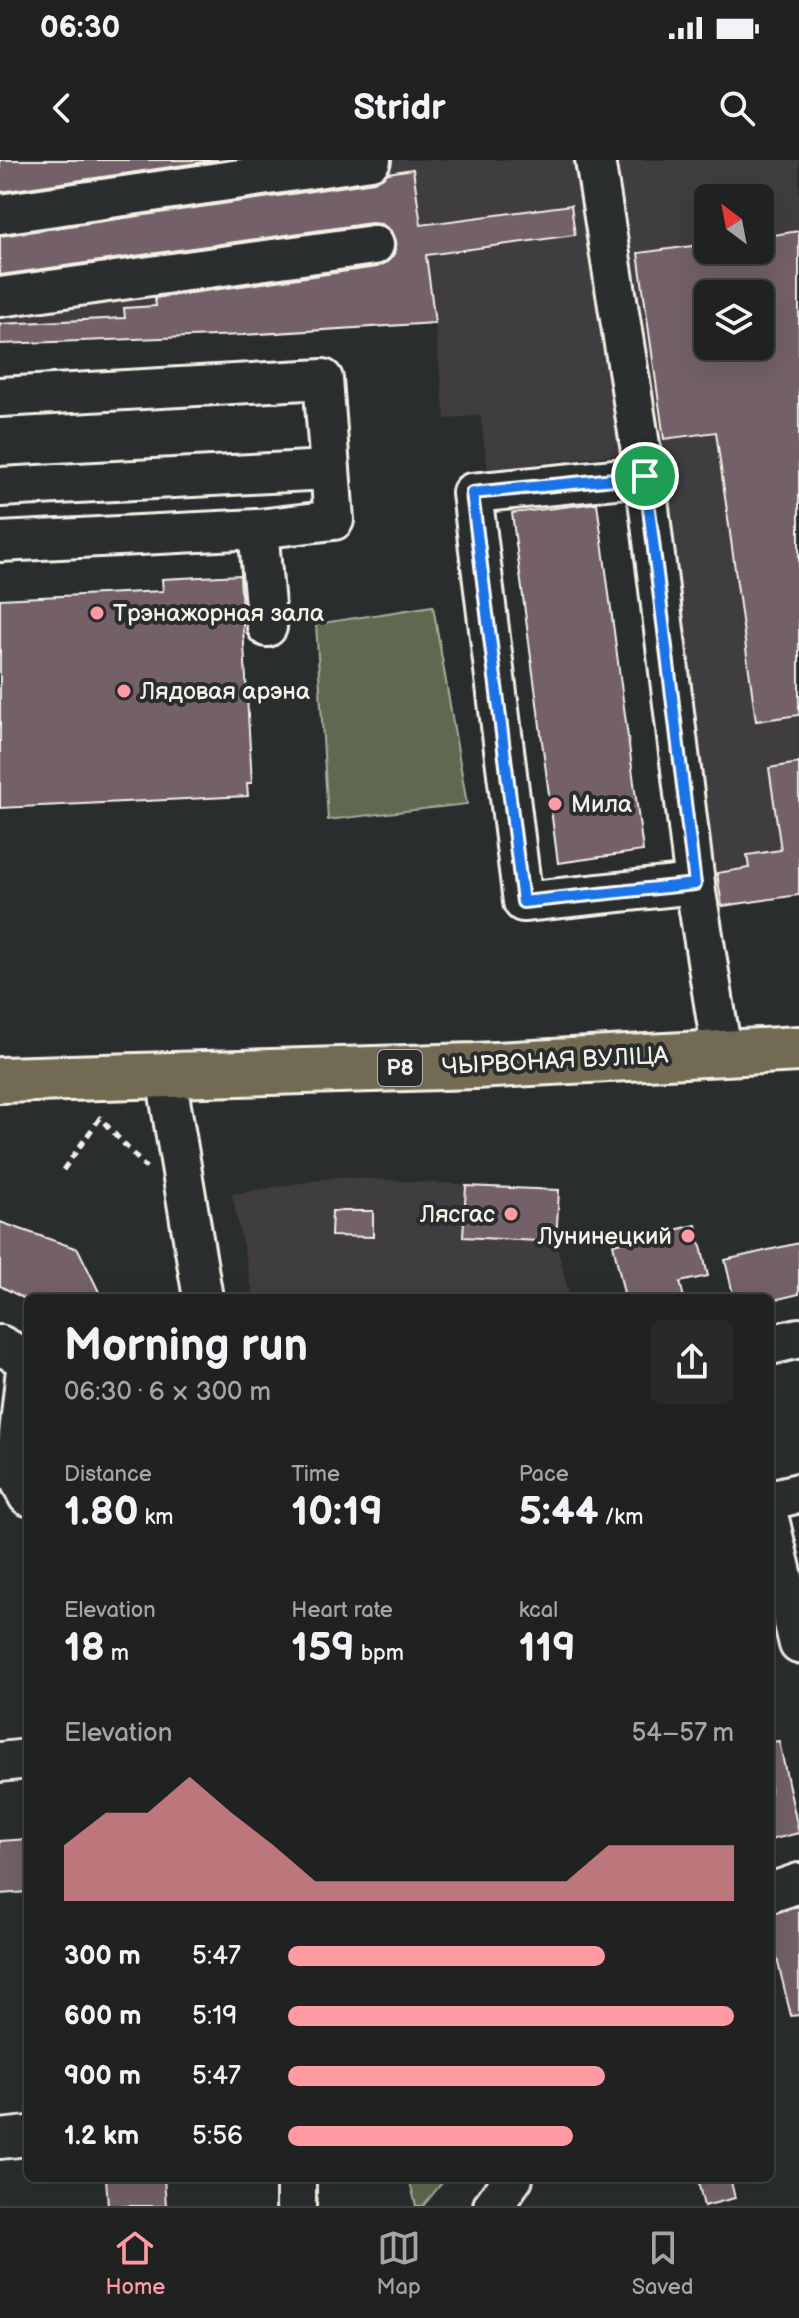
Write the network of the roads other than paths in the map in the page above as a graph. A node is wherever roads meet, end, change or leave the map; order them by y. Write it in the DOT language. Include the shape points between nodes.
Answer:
graph roads {
  1 [pos="371,160"];
  2 [pos="595,160"];
  3 [pos="0,214"];
  4 [pos="374,245"];
  5 [pos="0,297"];
  6 [pos="0,397"];
  7 [pos="329,470"];
  8 [pos="645,476"];
  9 [pos="0,487"];
  10 [pos="258,529"];
  11 [pos="0,542"];
  12 [pos="267,627"];
  13 [pos="695,884"];
  14 [pos="799,1049"];
  15 [pos="722,1053"];
  16 [pos="166,1076"];
  17 [pos="0,1080"];
  18 [pos="202,1294"];
  19 [pos="799,1338"];
  20 [pos="774,1344"];
  21 [pos="0,1345"];
  22 [pos="24,1358"];
  23 [pos="24,1387"];
  24 [pos="14,1479"];
  25 [pos="799,1493"];
  26 [pos="774,1499"];
  27 [pos="774,1536"];
  28 [pos="794,1600"];
  29 [pos="799,1644"];
  30 [pos="24,1759"];
  31 [pos="0,1762"];
  32 [pos="799,1883"];
  33 [pos="774,1892"];
  34 [pos="24,2136"];
  35 [pos="0,2139"];
  36 [pos="296,2182"];
  37 [pos="510,2182"];
  38 [pos="296,2206"];
  39 [pos="493,2206"];
  1 -- 3 [label="street"];
  2 -- 8 [label="street"];
  4 -- 5 [label="street"];
  6 -- 7 [label="street" via="323,379"];
  7 -- 9 [label="street"];
  7 -- 10 [label="street" via="334,520"];
  8 -- 13 [label="street"];
  8 -- 13 [label="street" via="472,493 523,902"];
  10 -- 11 [label="street"];
  10 -- 12 [label="street"];
  13 -- 15 [label="street"];
  14 -- 15 [label="main road, ЧЫРВОНАЯ ВУЛІЦА / Р8"];
  15 -- 16 [label="main road, ЧЫРВОНАЯ ВУЛІЦА / Р8"];
  16 -- 17 [label="main road, ЧЫРВОНАЯ ВУЛІЦА / Р8"];
  16 -- 18 [label="street"];
  19 -- 20 [label="street"];
  21 -- 22 [label="street"];
  23 -- 24 [label="street"];
  25 -- 26 [label="street"];
  27 -- 28 [label="street"];
  28 -- 29 [label="street"];
  30 -- 31 [label="street"];
  32 -- 33 [label="street"];
  34 -- 35 [label="street"];
  36 -- 38 [label="street"];
  37 -- 39 [label="street"];
}
